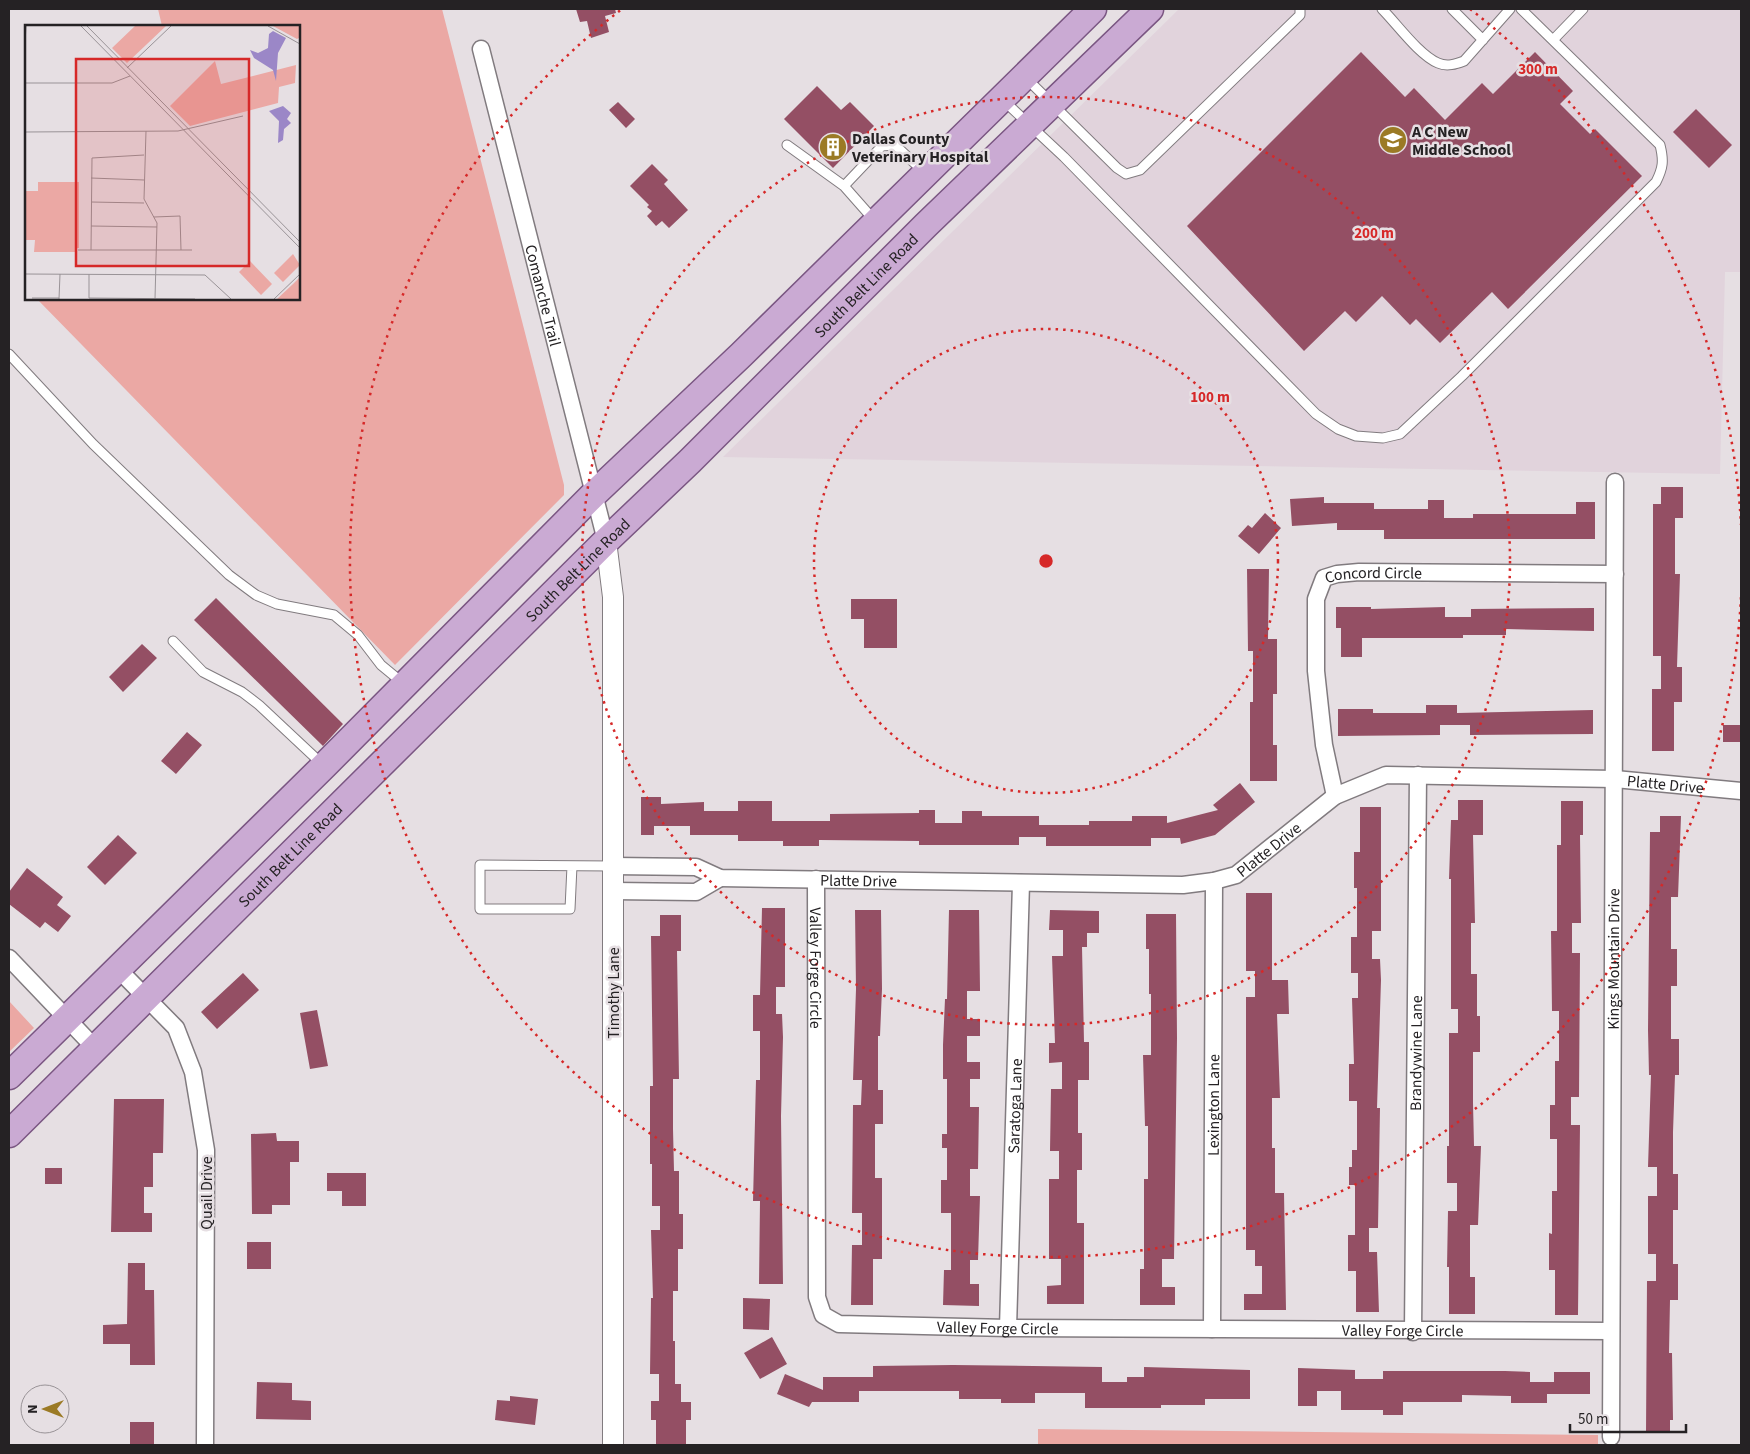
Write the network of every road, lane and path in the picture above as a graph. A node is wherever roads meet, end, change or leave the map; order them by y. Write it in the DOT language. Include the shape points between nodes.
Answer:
graph roads {
  1 [pos="1094,9"];
  2 [pos="1150,9"];
  3 [pos="1300,9"];
  4 [pos="1382,9"];
  5 [pos="1452,9"];
  6 [pos="1510,9"];
  7 [pos="1521,9"];
  8 [pos="1583,9"];
  9 [pos="1482,40"];
  10 [pos="1553,40"];
  11 [pos="481,50"];
  12 [pos="1024,76"];
  13 [pos="1002,98"];
  14 [pos="1052,105"];
  15 [pos="1030,126"];
  16 [pos="787,145"];
  17 [pos="925,173"];
  18 [pos="844,186"];
  19 [pos="876,222"];
  20 [pos="9,354"];
  21 [pos="1615,482"];
  22 [pos="594,494"];
  23 [pos="606,541"];
  24 [pos="1615,574"];
  25 [pos="173,642"];
  26 [pos="404,684"];
  27 [pos="324,766"];
  28 [pos="1418,775"];
  29 [pos="1615,779"];
  30 [pos="1741,791"];
  31 [pos="1335,796"];
  32 [pos="572,866"];
  33 [pos="613,866"];
  34 [pos="720,878"];
  35 [pos="816,879"];
  36 [pos="1214,881"];
  37 [pos="1021,883"];
  38 [pos="613,891"];
  39 [pos="9,958"];
  40 [pos="118,969"];
  41 [pos="146,997"];
  42 [pos="67,1018"];
  43 [pos="94,1047"];
  44 [pos="9,1076"];
  45 [pos="9,1134"];
  46 [pos="1008,1328"];
  47 [pos="1212,1329"];
  48 [pos="1611,1331"];
  49 [pos="1413,1332"];
  50 [pos="1611,1437"];
  51 [pos="205,1445"];
  52 [pos="613,1445"];
  1 -- 12 [label="main road"];
  2 -- 14 [label="main road, South Belt Line Road"];
  3 -- 14 [label="lane" via="1300,15 1140,170 1126,174 1117,168"];
  4 -- 9 [label="lane" via="1428,57 1440,64 1454,65 1464,61"];
  5 -- 9 [label="lane"];
  6 -- 9 [label="lane"];
  7 -- 10 [label="lane"];
  8 -- 10 [label="lane"];
  10 -- 15 [label="lane" via="1660,145 1663,169 1656,182 1462,376 1400,434 1383,438 1356,436 1338,429 1316,414"];
  11 -- 22 [label="street, Comanche Trail"];
  12 -- 13 [label="main road"];
  12 -- 14 [label="lane"];
  13 -- 15 [label="lane"];
  13 -- 17 [label="main road"];
  14 -- 15 [label="main road, South Belt Line Road"];
  15 -- 23 [label="main road, South Belt Line Road"];
  16 -- 18 [label="lane"];
  17 -- 18 [label="lane" via="896,145 882,146"];
  17 -- 19 [label="main road"];
  18 -- 19 [label="lane"];
  19 -- 22 [label="main road"];
  20 -- 26 [label="lane" via="93,444 229,575 256,595 277,604 334,615 358,635 381,665"];
  21 -- 24 [label="street, Kings Mountain Drive"];
  22 -- 23 [label="street, Comanche Trail"];
  22 -- 26 [label="main road"];
  23 -- 33 [label="street, Timothy Lane" via="613,597"];
  23 -- 41 [label="main road, South Belt Line Road"];
  24 -- 29 [label="street, Kings Mountain Drive"];
  24 -- 31 [label="street, Concord Circle" via="1359,572 1324,578 1316,599 1316,671 1324,745"];
  25 -- 27 [label="lane" via="203,672 242,692 259,705"];
  26 -- 27 [label="main road"];
  27 -- 40 [label="main road"];
  28 -- 29 [label="street, Platte Drive"];
  28 -- 31 [label="street, Platte Drive" via="1386,775"];
  28 -- 49 [label="street, Brandywine Lane"];
  29 -- 30 [label="street, Platte Drive"];
  29 -- 48 [label="street, Kings Mountain Drive"];
  31 -- 36 [label="street, Platte Drive" via="1236,875"];
  32 -- 32 [label="lane" via="480,865 480,909 570,908"];
  32 -- 33 [label="lane"];
  33 -- 34 [label="street, Platte Drive" via="696,867"];
  33 -- 38 [label="street, Timothy Lane"];
  34 -- 35 [label="street, Platte Drive"];
  34 -- 38 [label="street" via="696,892"];
  35 -- 37 [label="street, Platte Drive"];
  35 -- 46 [label="street, Valley Forge Circle" via="817,1297 823,1315 839,1324"];
  36 -- 37 [label="street, Platte Drive" via="1183,885"];
  36 -- 47 [label="street, Lexington Lane"];
  37 -- 46 [label="street, Saratoga Lane"];
  38 -- 52 [label="street, Timothy Lane"];
  39 -- 42 [label="street"];
  40 -- 41 [label="street, Quail Drive"];
  40 -- 42 [label="main road"];
  41 -- 43 [label="main road, South Belt Line Road"];
  41 -- 51 [label="street, Quail Drive" via="176,1028 193,1072 206,1150"];
  42 -- 43 [label="street"];
  42 -- 44 [label="main road"];
  43 -- 45 [label="main road, South Belt Line Road"];
  46 -- 47 [label="street, Valley Forge Circle"];
  47 -- 49 [label="street, Valley Forge Circle"];
  48 -- 49 [label="street, Valley Forge Circle"];
  48 -- 50 [label="street, Kings Mountain Drive"];
}
